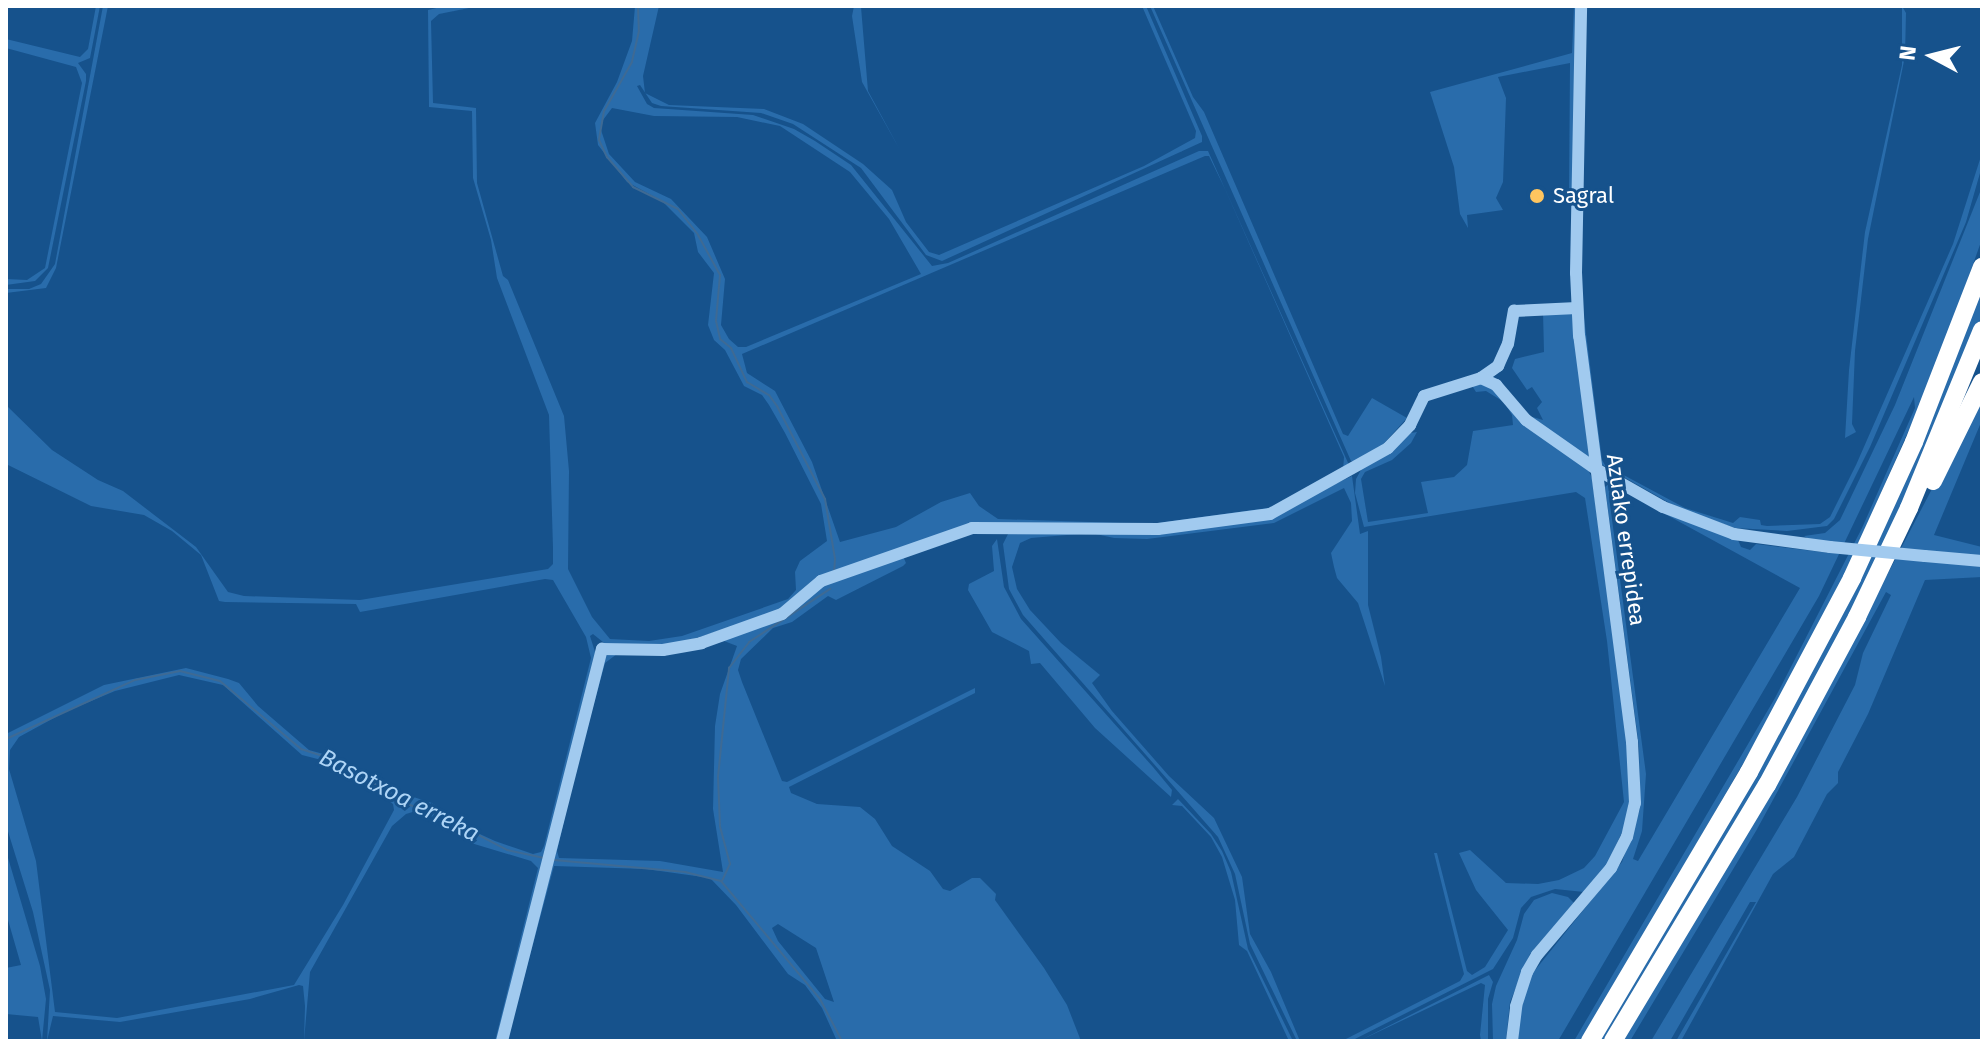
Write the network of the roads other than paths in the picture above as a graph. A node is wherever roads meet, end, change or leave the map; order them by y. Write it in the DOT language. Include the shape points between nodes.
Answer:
graph roads {
  1 [pos="1581,6"];
  2 [pos="1982,267"];
  3 [pos="1577,308"];
  4 [pos="1982,330"];
  5 [pos="1481,378"];
  6 [pos="1982,382"];
  7 [pos="1596,469"];
  8 [pos="1897,536"];
  9 [pos="1982,561"];
  10 [pos="502,1041"];
  11 [pos="1512,1041"];
  12 [pos="1590,1041"];
  13 [pos="1613,1041"];
  1 -- 3 [label="street, Azuako errepidea"];
  2 -- 12 [label="highway" via="1914,442 1845,591 1743,784"];
  3 -- 5 [label="street" via="1514,311 1498,366"];
  3 -- 7 [label="street, Azuako errepidea"];
  4 -- 8 [label="highway"];
  5 -- 7 [label="street" via="1496,385 1526,420"];
  5 -- 10 [label="street" via="1424,396 1410,425 1388,448 1270,514 1158,529 972,528 821,581 782,614 701,643 663,650 602,649"];
  6 -- 8 [label="highway" via="1913,518"];
  7 -- 9 [label="street, bridge" via="1663,507 1734,534"];
  7 -- 11 [label="street, Azuako errepidea" via="1632,742 1635,803 1627,837 1611,868 1527,972"];
  8 -- 13 [label="highway" via="1789,745"];
}
